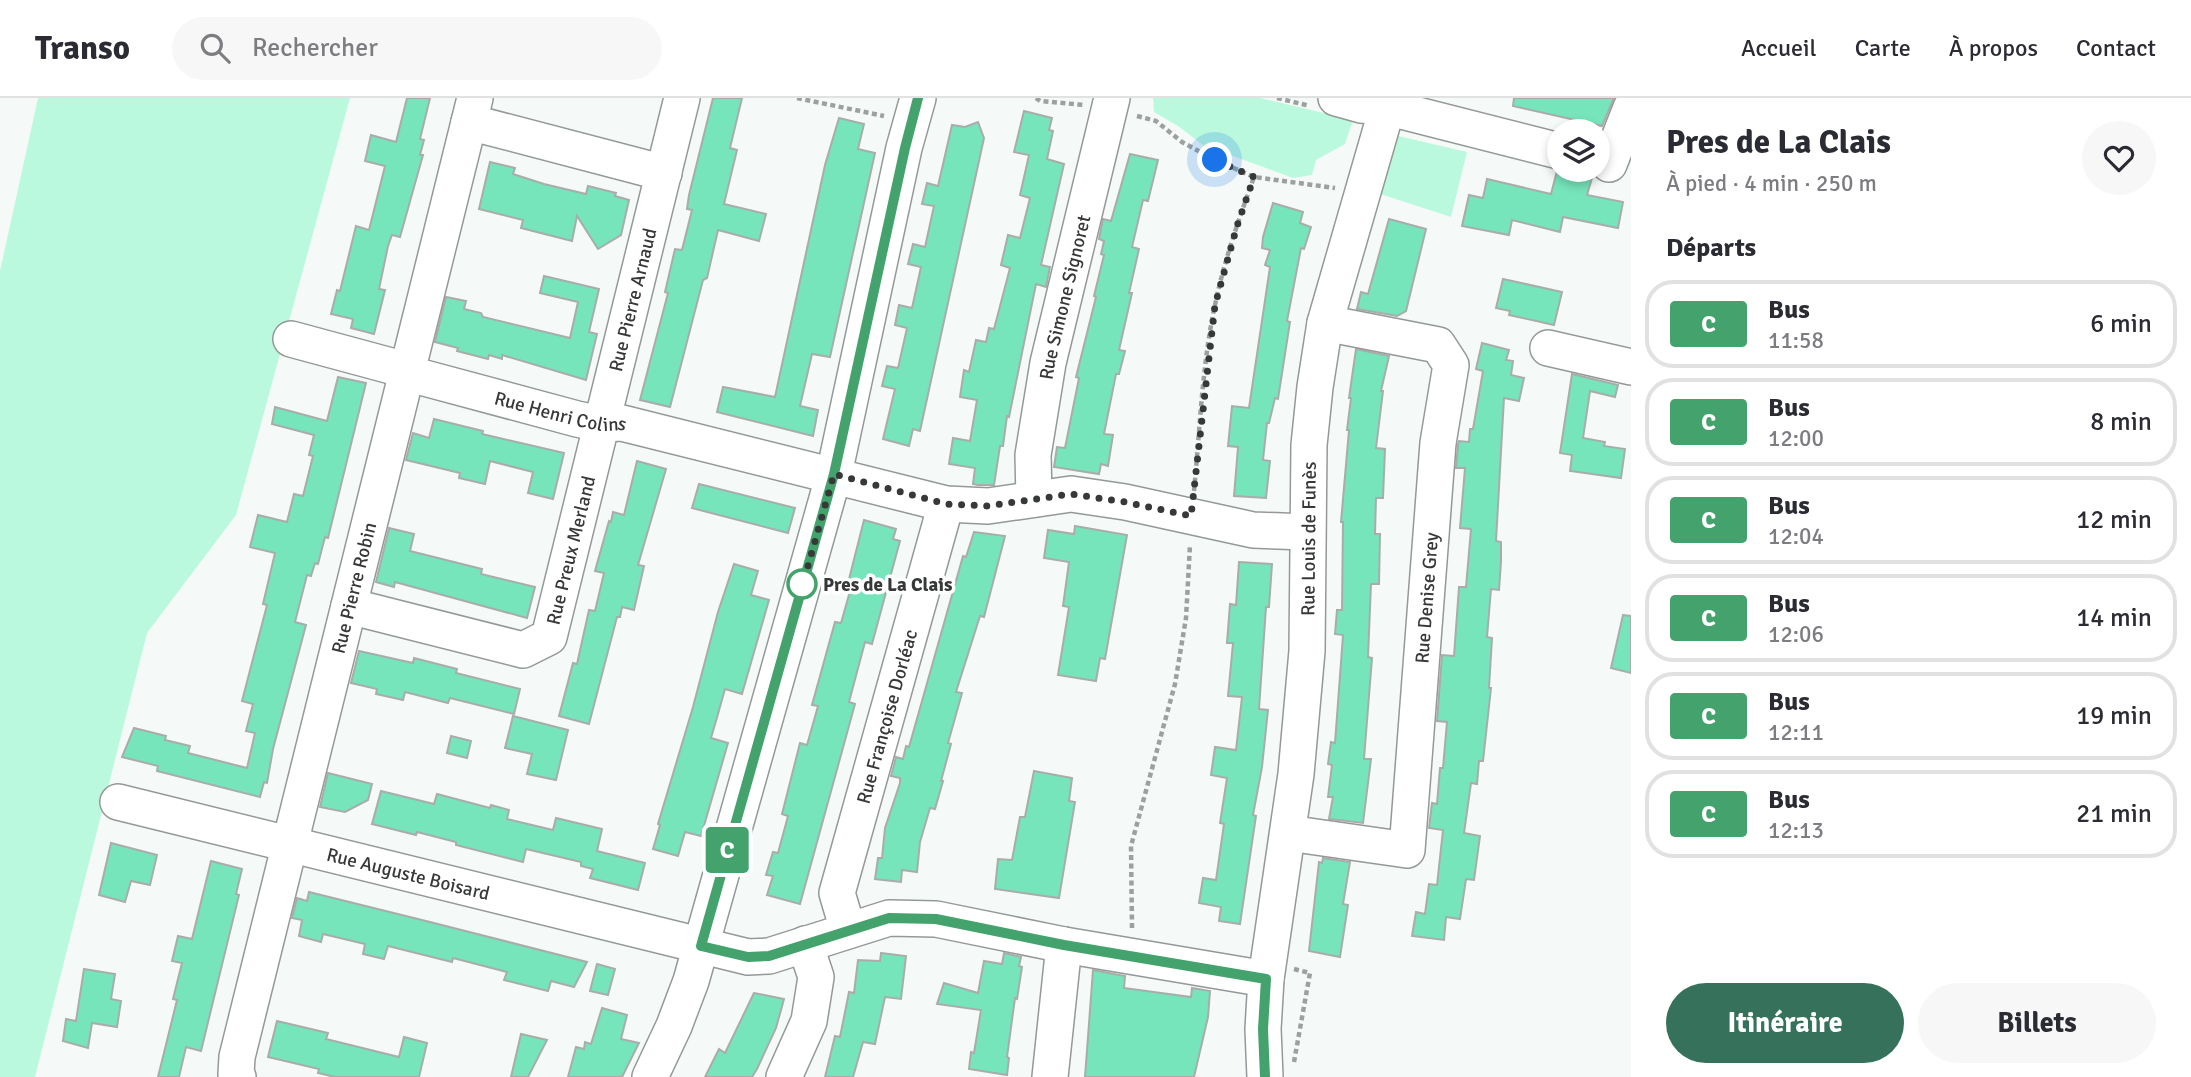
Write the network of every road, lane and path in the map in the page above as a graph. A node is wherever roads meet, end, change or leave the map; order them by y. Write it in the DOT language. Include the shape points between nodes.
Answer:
graph roads {
  1 [pos="682,98"];
  2 [pos="797,98"];
  3 [pos="1036,98"];
  4 [pos="1336,98"];
  5 [pos="1111,103"];
  6 [pos="1388,103"];
  7 [pos="905,108"];
  8 [pos="1631,108"];
  9 [pos="472,110"];
  10 [pos="1547,148"];
  11 [pos="1613,165"];
  12 [pos="664,173"];
  13 [pos="1254,177"];
  14 [pos="1342,189"];
  15 [pos="1325,323"];
  16 [pos="291,339"];
  17 [pos="1548,348"];
  18 [pos="1631,367"];
  19 [pos="406,373"];
  20 [pos="601,424"];
  21 [pos="834,474"];
  22 [pos="1034,499"];
  23 [pos="946,504"];
  24 [pos="1191,516"];
  25 [pos="1307,532"];
  26 [pos="349,606"];
  27 [pos="118,802"];
  28 [pos="1288,832"];
  29 [pos="289,844"];
  30 [pos="848,930"];
  31 [pos="805,944"];
  32 [pos="1064,945"];
  33 [pos="701,946"];
  34 [pos="1131,956"];
  35 [pos="1266,979"];
  36 [pos="238,1077"];
  37 [pos="650,1077"];
  38 [pos="784,1077"];
  39 [pos="1050,1077"];
  40 [pos="1265,1077"];
  1 -- 12 [label="street, Rue Pierre Arnaud"];
  2 -- 7 [label="path"];
  3 -- 5 [label="path"];
  4 -- 6 [label="street" via="1362,105"];
  5 -- 13 [label="path" via="1156,121 1182,142"];
  5 -- 22 [label="street, Rue Simone Signoret" via="1048,363 1033,455"];
  6 -- 10 [label="street"];
  6 -- 15 [label="street, Rue Louis de Funès"];
  7 -- 21 [label="street" via="905,148"];
  8 -- 11 [label="street"];
  9 -- 12 [label="street"];
  9 -- 19 [label="street, Rue Pierre Robin"];
  12 -- 20 [label="street, Rue Pierre Arnaud"];
  13 -- 14 [label="path"];
  13 -- 24 [label="path" via="1215,305"];
  15 -- 25 [label="street, Rue Louis de Funès" via="1309,445"];
  15 -- 28 [label="street, Rue Denise Grey" via="1438,345 1451,365 1438,443 1407,850"];
  16 -- 19 [label="street, Rue Henri Colins"];
  17 -- 18 [label="street"];
  19 -- 20 [label="street, Rue Henri Colins"];
  19 -- 26 [label="street, Rue Pierre Robin"];
  20 -- 21 [label="street, Rue Henri Colins" via="622,423"];
  20 -- 26 [label="street, Rue Preux Merland" via="548,637 523,650"];
  21 -- 23 [label="street, Rue Henri Colins"];
  21 -- 33 [label="street"];
  22 -- 23 [label="street, Rue Henri Colins" via="988,506"];
  22 -- 24 [label="street, Rue Henri Colins" via="1071,494"];
  23 -- 30 [label="street, Rue Françoise Dorléac" via="837,894"];
  24 -- 25 [label="street, Rue Henri Colins" via="1253,530"];
  24 -- 34 [label="path" via="1186,618 1175,684 1130,846"];
  25 -- 28 [label="street, Rue Louis de Funès" via="1307,651"];
  26 -- 29 [label="street, Rue Pierre Robin"];
  27 -- 29 [label="street, Rue Auguste Boisard"];
  28 -- 35 [label="street, Rue Louis de Funès"];
  29 -- 33 [label="street, Rue Auguste Boisard"];
  29 -- 36 [label="street, Rue Pierre Robin" via="237,1057"];
  30 -- 31 [label="street, Rue Auguste Boisard"];
  30 -- 32 [label="street, Rue Auguste Boisard" via="889,918 936,919"];
  31 -- 33 [label="street, Rue Auguste Boisard" via="769,956 748,957"];
  31 -- 38 [label="street" via="816,977 809,1021"];
  32 -- 34 [label="street, Rue Auguste Boisard"];
  32 -- 39 [label="street"];
  33 -- 37 [label="street" via="674,1026"];
  34 -- 35 [label="street, Rue Auguste Boisard"];
  35 -- 40 [label="street, Rue Louis de Funès"];
}
